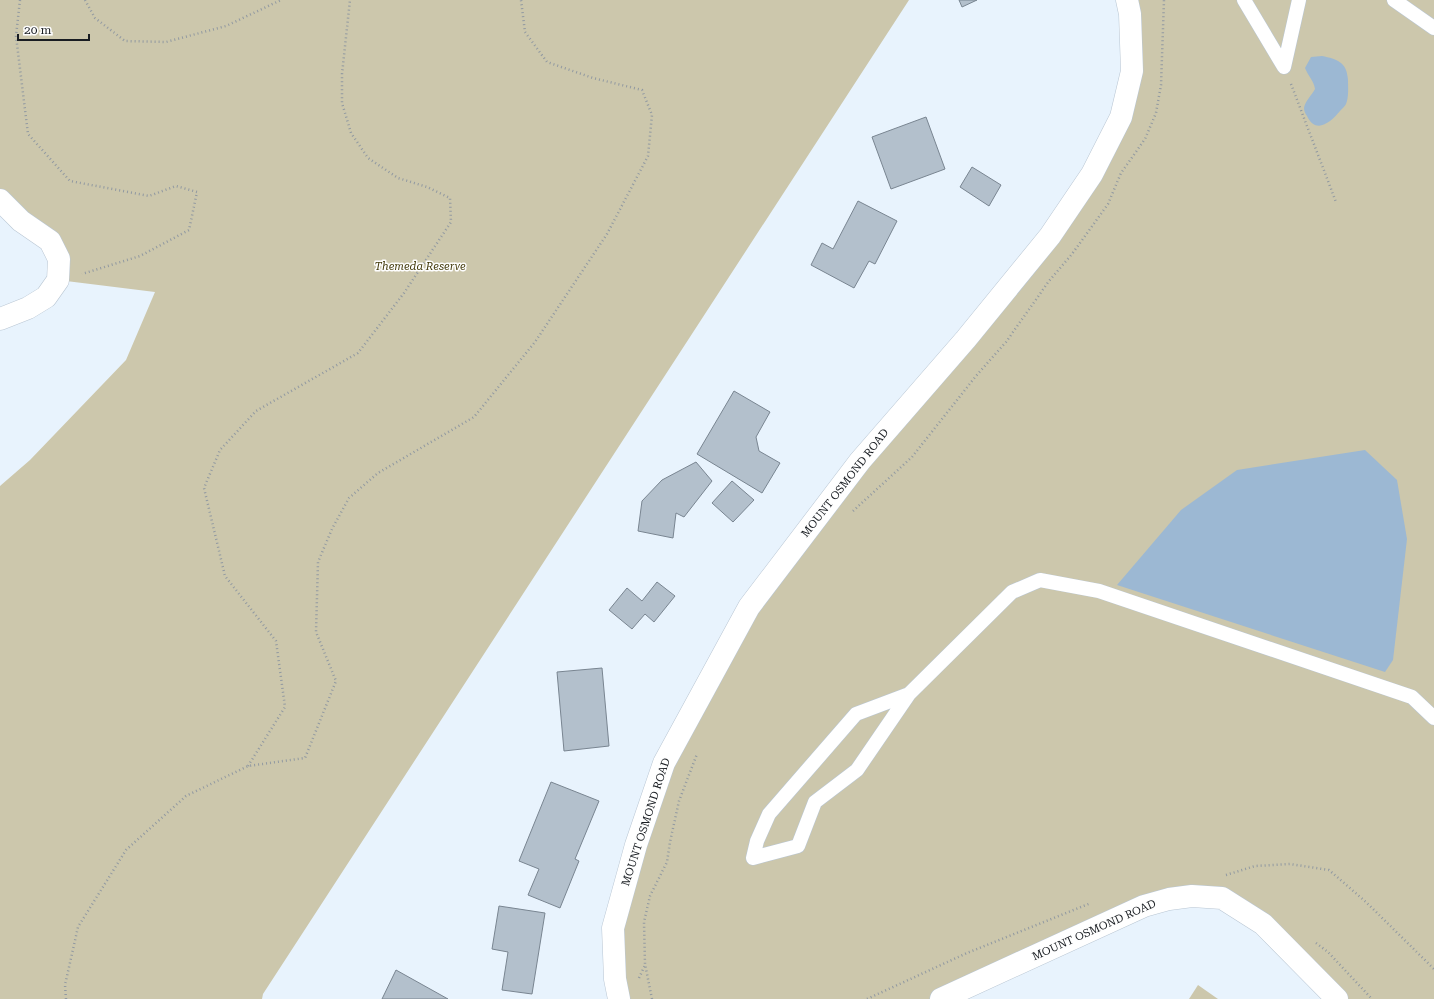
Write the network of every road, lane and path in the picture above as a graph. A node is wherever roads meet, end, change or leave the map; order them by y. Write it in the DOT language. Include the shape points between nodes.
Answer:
graph roads {
  1 [pos="20,0"];
  2 [pos="85,0"];
  3 [pos="282,0"];
  4 [pos="350,0"];
  5 [pos="522,0"];
  6 [pos="1127,0"];
  7 [pos="1164,0"];
  8 [pos="1244,0"];
  9 [pos="1299,0"];
  10 [pos="1394,0"];
  11 [pos="1434,28"];
  12 [pos="1284,67"];
  13 [pos="0,200"];
  14 [pos="1336,202"];
  15 [pos="58,280"];
  16 [pos="0,319"];
  17 [pos="849,515"];
  18 [pos="909,694"];
  19 [pos="1434,718"];
  20 [pos="698,753"];
  21 [pos="248,766"];
  22 [pos="1225,875"];
  23 [pos="1434,969"];
  24 [pos="66,999"];
  25 [pos="619,999"];
  26 [pos="652,999"];
  27 [pos="941,999"];
  28 [pos="1337,999"];
  1 -- 15 [label="path" via="16,36 28,134 70,181 149,196 176,186 197,192 189,230 140,256"];
  2 -- 3 [label="path" via="95,18 125,41 166,42 226,26"];
  4 -- 21 [label="path" via="342,74 342,103 351,133 368,158 398,178 427,187 450,198 451,222 404,293 358,353 256,411 220,450 204,488 224,576 276,640 285,707"];
  5 -- 21 [label="path" via="525,32 547,62 593,78 642,90 652,115 648,156 603,241 535,342 474,417 378,473 349,498 318,562 316,632 336,681 305,758"];
  6 -- 25 [label="street, MOUNT OSMOND ROAD" via="1130,14 1132,71 1121,117 1092,174 1050,236 860,461 749,607 664,763 636,845 613,928 615,979"];
  7 -- 17 [label="path" via="1161,85 1156,113 1145,139 1121,173 1108,204 1006,342 912,457"];
  8 -- 12 [label="lane"];
  9 -- 12 [label="lane"];
  10 -- 11 [label="lane"];
  12 -- 14 [label="path"];
  13 -- 15 [label="street" via="21,221 50,241 59,259"];
  15 -- 16 [label="street" via="46,297 28,308"];
  18 -- 18 [label="lane" via="857,770 815,802 798,846 754,858 757,841 769,814 856,714"];
  18 -- 19 [label="lane" via="1012,592 1040,580 1100,591 1412,697"];
  20 -- 26 [label="path" via="679,801 667,862 650,896 644,922 645,964"];
  21 -- 24 [label="path" via="186,796 126,850 78,927 66,986"];
  22 -- 23 [label="path" via="1255,866 1290,864 1328,870 1366,902"];
  27 -- 28 [label="street, MOUNT OSMOND ROAD" via="1144,906 1192,896 1222,898 1264,924"];
}
